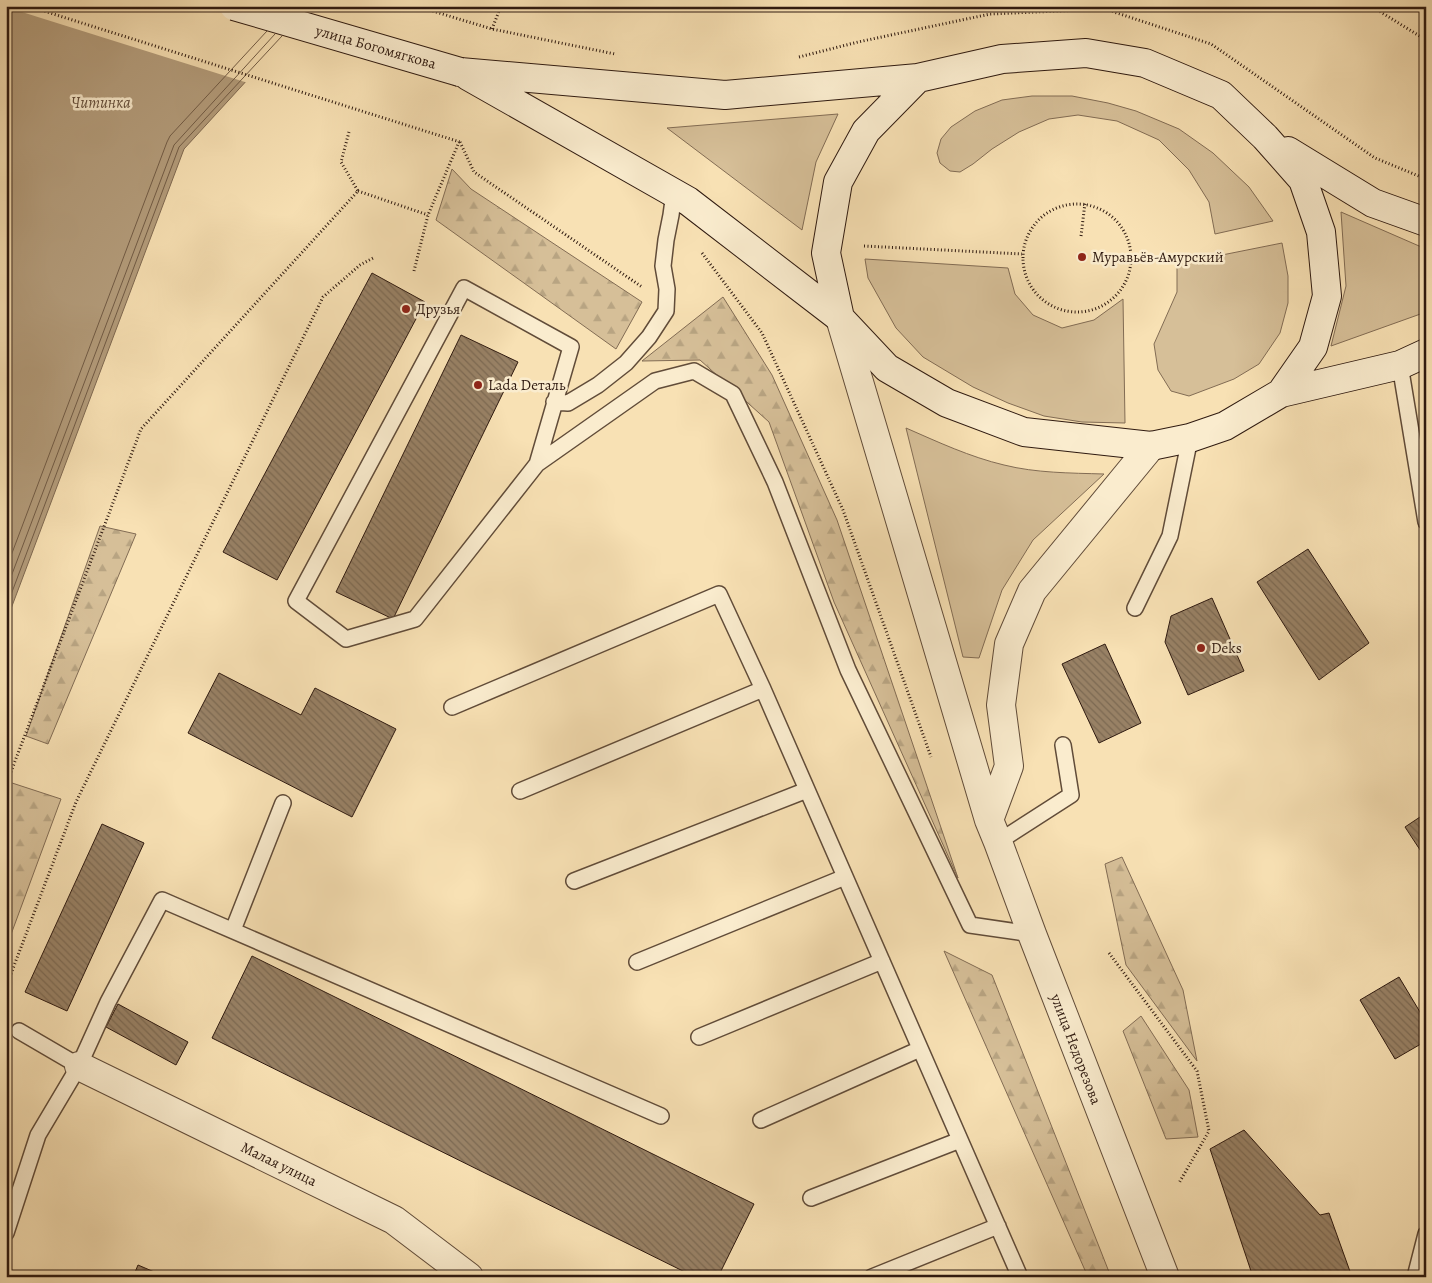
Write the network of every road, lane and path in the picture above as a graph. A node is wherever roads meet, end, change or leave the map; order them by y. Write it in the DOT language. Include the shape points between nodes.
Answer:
graph roads {
  1 [pos="28,6"];
  2 [pos="234,6"];
  3 [pos="416,6"];
  4 [pos="501,6"];
  5 [pos="1371,6"];
  6 [pos="474,24"];
  7 [pos="492,29"];
  8 [pos="1426,40"];
  9 [pos="460,72"];
  10 [pos="918,78"];
  11 [pos="349,132"];
  12 [pos="1265,137"];
  13 [pos="460,142"];
  14 [pos="358,191"];
  15 [pos="674,193"];
  16 [pos="1085,203"];
  17 [pos="428,215"];
  18 [pos="1426,222"];
  19 [pos="1081,236"];
  20 [pos="864,246"];
  21 [pos="702,253"];
  22 [pos="1022,254"];
  23 [pos="376,257"];
  24 [pos="414,271"];
  25 [pos="646,290"];
  26 [pos="840,318"];
  27 [pos="1426,353"];
  28 [pos="1400,365"];
  29 [pos="1281,393"];
  30 [pos="554,402"];
  31 [pos="1190,438"];
  32 [pos="1151,446"];
  33 [pos="537,464"];
  34 [pos="1426,522"];
  35 [pos="1135,608"];
  36 [pos="763,689"];
  37 [pos="452,707"];
  38 [pos="1063,745"];
  39 [pos="931,757"];
  40 [pos="6,785"];
  41 [pos="807,790"];
  42 [pos="520,791"];
  43 [pos="283,803"];
  44 [pos="994,831"];
  45 [pos="845,878"];
  46 [pos="574,881"];
  47 [pos="233,930"];
  48 [pos="1032,934"];
  49 [pos="1109,953"];
  50 [pos="882,961"];
  51 [pos="638,962"];
  52 [pos="6,987"];
  53 [pos="19,1031"];
  54 [pos="699,1037"];
  55 [pos="920,1049"];
  56 [pos="79,1066"];
  57 [pos="660,1116"];
  58 [pos="761,1120"];
  59 [pos="960,1140"];
  60 [pos="1179,1183"];
  61 [pos="811,1198"];
  62 [pos="998,1226"];
  63 [pos="6,1233"];
  64 [pos="1426,1234"];
  65 [pos="469,1277"];
  66 [pos="872,1277"];
  67 [pos="1020,1277"];
  68 [pos="1165,1277"];
  69 [pos="1415,1277"];
  1 -- 13 [label="path, bridge"];
  2 -- 9 [label="main road, улица Богомягкова, bridge"];
  3 -- 6 [label="path"];
  4 -- 7 [label="path"];
  5 -- 8 [label="path"];
  9 -- 10 [label="main road" via="725,94"];
  9 -- 15 [label="main road"];
  10 -- 12 [label="main road" via="1002,58 1086,53 1145,64 1222,95"];
  10 -- 26 [label="main road, улица Недорезова" via="866,131 838,182 826,253"];
  11 -- 14 [label="path" via="340,162"];
  12 -- 18 [label="main road" via="1373,203"];
  12 -- 29 [label="main road" via="1303,180 1321,232 1328,296 1312,347"];
  13 -- 17 [label="path"];
  13 -- 25 [label="path" via="474,172"];
  14 -- 17 [label="path"];
  14 -- 40 [label="path" via="141,429"];
  15 -- 26 [label="main road"];
  15 -- 30 [label="lane" via="663,266 666,311 650,337 626,363 568,403"];
  16 -- 19 [label="path"];
  16 -- 22 [label="path" via="1066,204 1048,210 1034,223"];
  16 -- 22 [label="path" via="1102,209 1116,220 1126,234 1131,251 1130,269 1124,286 1112,299 1097,308 1080,312 1062,311 1046,304 1025,276"];
  17 -- 24 [label="path"];
  20 -- 22 [label="path"];
  21 -- 39 [label="path" via="762,333 839,501"];
  23 -- 52 [label="path" via="360,265 323,297 76,802"];
  26 -- 32 [label="main road" via="887,368 947,403 1024,432"];
  26 -- 44 [label="main road, улица Недорезова"];
  27 -- 28 [label="main road"];
  28 -- 29 [label="main road"];
  28 -- 34 [label="lane"];
  29 -- 31 [label="main road" via="1225,426"];
  30 -- 33 [label="lane"];
  30 -- 33 [label="lane" via="571,347 464,288 296,601 346,639 415,619"];
  31 -- 32 [label="main road"];
  31 -- 35 [label="lane" via="1170,536"];
  32 -- 44 [label="main road" via="1032,591 1009,644 1001,706 1009,766"];
  33 -- 48 [label="lane" via="655,382 694,370 733,394 775,482 848,670 970,925"];
  36 -- 37 [label="lane" via="719,594"];
  36 -- 41 [label="lane"];
  36 -- 42 [label="lane"];
  38 -- 44 [label="lane" via="1071,795"];
  41 -- 45 [label="lane"];
  41 -- 46 [label="lane"];
  43 -- 47 [label="lane"];
  44 -- 48 [label="main road, улица Недорезова"];
  45 -- 50 [label="lane"];
  45 -- 51 [label="lane"];
  47 -- 56 [label="lane" via="162,900 108,1002"];
  47 -- 57 [label="lane"];
  48 -- 68 [label="main road, улица Недорезова"];
  49 -- 60 [label="path" via="1197,1071 1209,1131"];
  50 -- 54 [label="lane"];
  50 -- 55 [label="lane"];
  53 -- 56 [label="lane"];
  55 -- 58 [label="lane"];
  55 -- 59 [label="lane"];
  56 -- 63 [label="lane" via="38,1135"];
  56 -- 65 [label="main road, Малая улица" via="394,1220"];
  59 -- 61 [label="lane"];
  59 -- 62 [label="lane"];
  62 -- 66 [label="lane"];
  62 -- 67 [label="lane"];
  64 -- 69 [label="lane"];
}
